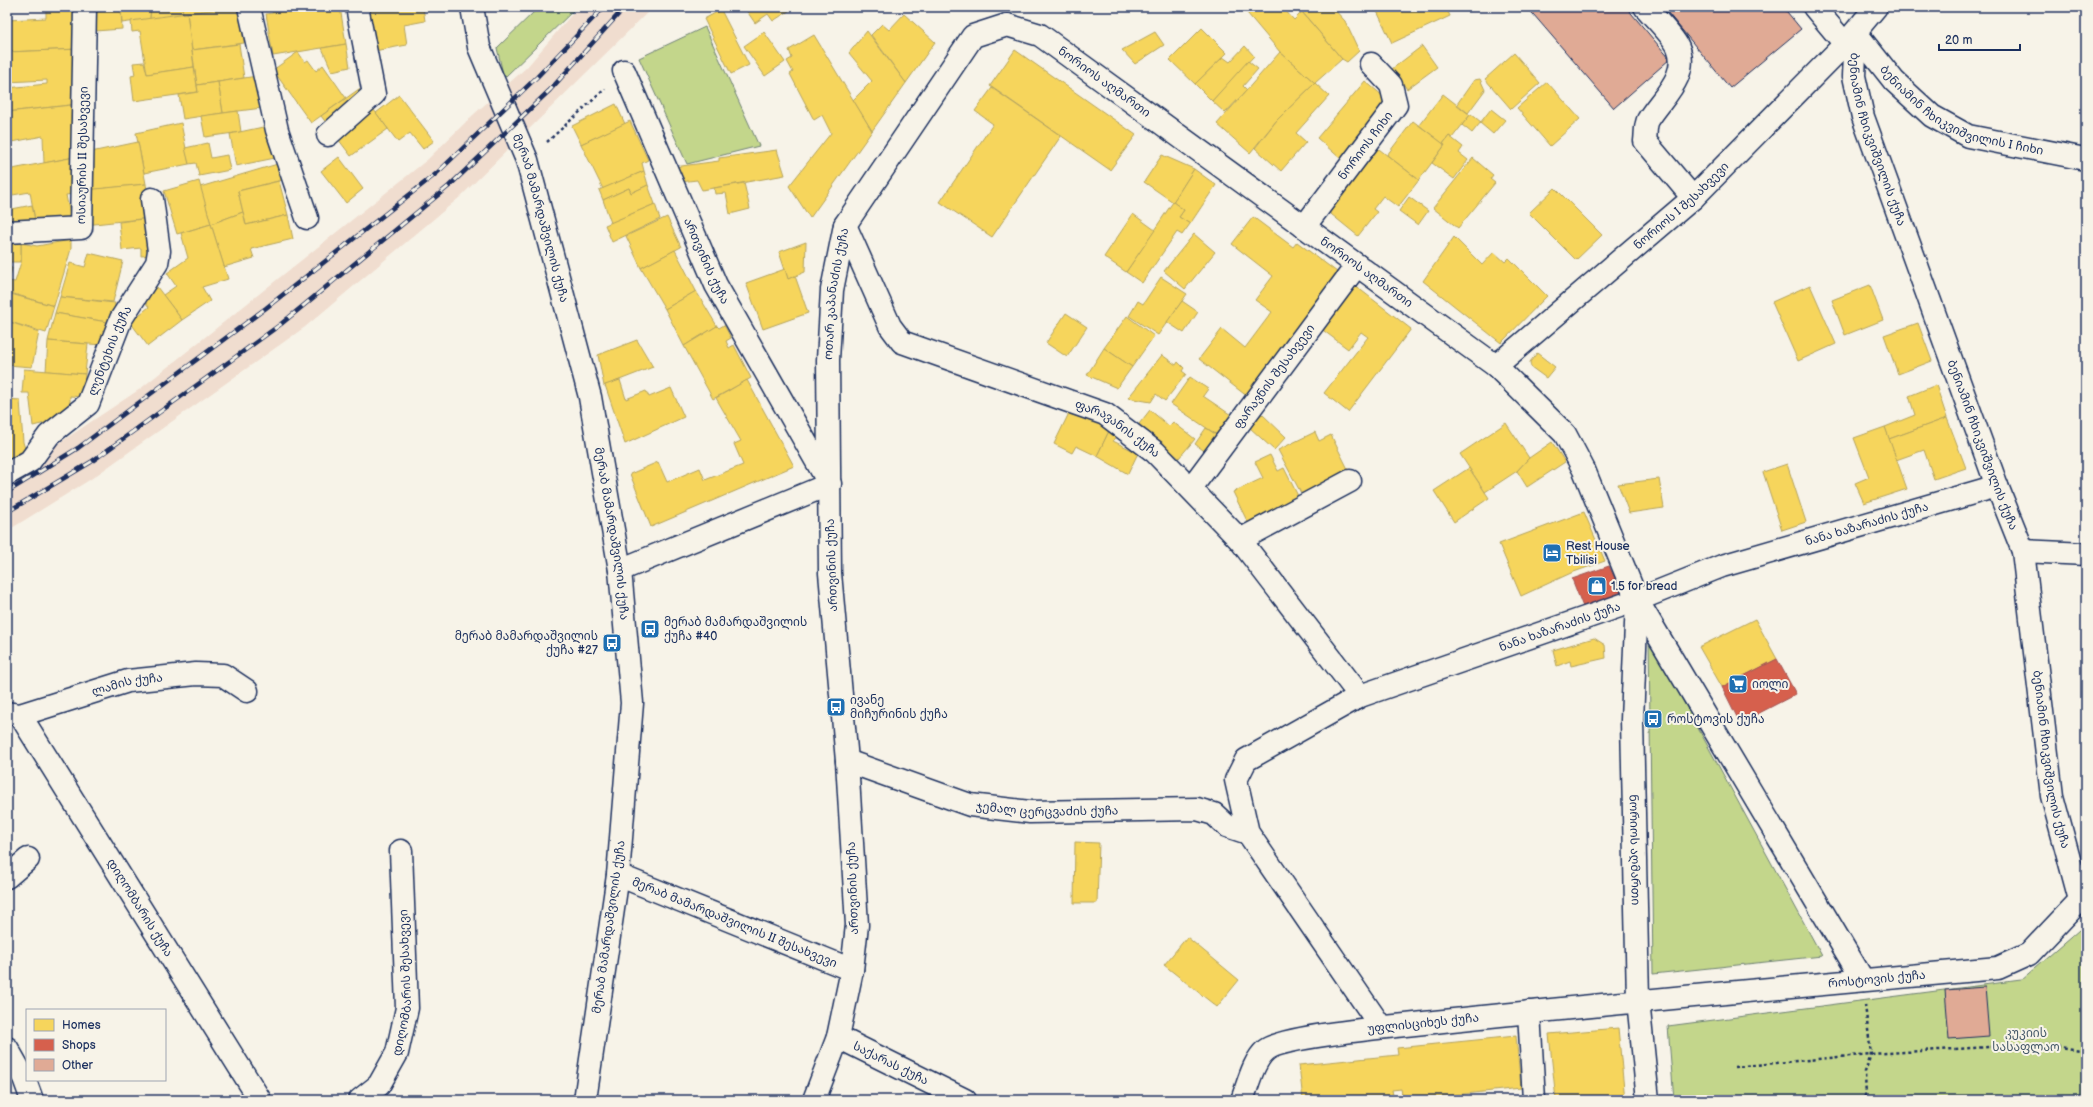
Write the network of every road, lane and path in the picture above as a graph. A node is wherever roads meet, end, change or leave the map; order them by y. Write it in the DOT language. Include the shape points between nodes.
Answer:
graph roads {
  1 [pos="86,7"];
  2 [pos="249,7"];
  3 [pos="357,7"];
  4 [pos="472,7"];
  5 [pos="1645,7"];
  6 [pos="1814,7"];
  7 [pos="1876,7"];
  8 [pos="1007,16"];
  9 [pos="1850,39"];
  10 [pos="1370,64"];
  11 [pos="624,71"];
  12 [pos="328,135"];
  13 [pos="2085,159"];
  14 [pos="527,160"];
  15 [pos="1693,198"];
  16 [pos="152,199"];
  17 [pos="306,218"];
  18 [pos="845,225"];
  19 [pos="1304,227"];
  20 [pos="7,232"];
  21 [pos="1357,265"];
  22 [pos="1496,366"];
  23 [pos="7,474"];
  24 [pos="1350,481"];
  25 [pos="830,484"];
  26 [pos="1997,486"];
  27 [pos="1191,488"];
  28 [pos="1240,540"];
  29 [pos="2023,551"];
  30 [pos="2086,554"];
  31 [pos="620,570"];
  32 [pos="1637,600"];
  33 [pos="247,691"];
  34 [pos="1360,696"];
  35 [pos="13,714"];
  36 [pos="847,761"];
  37 [pos="1248,833"];
  38 [pos="400,851"];
  39 [pos="28,859"];
  40 [pos="618,875"];
  41 [pos="7,877"];
  42 [pos="2083,897"];
  43 [pos="852,970"];
  44 [pos="1863,980"];
  45 [pos="1638,1000"];
  46 [pos="1529,1012"];
  47 [pos="1380,1028"];
  48 [pos="838,1037"];
  49 [pos="7,1048"];
  50 [pos="2086,1052"];
  51 [pos="1871,1054"];
  52 [pos="1734,1068"];
  53 [pos="32,1100"];
  54 [pos="260,1100"];
  55 [pos="360,1100"];
  56 [pos="585,1100"];
  57 [pos="814,1100"];
  58 [pos="965,1100"];
  59 [pos="1242,1100"];
  60 [pos="1534,1100"];
  61 [pos="1648,1100"];
  62 [pos="1866,1100"];
  1 -- 20 [label="street, ოსიაურის II შესახვევი" via="81,228"];
  2 -- 17 [label="street" via="278,130"];
  3 -- 12 [label="street" via="374,94"];
  4 -- 14 [label="street, მერაბ მამარდაშვილის ქუჩა" via="479,47"];
  5 -- 15 [label="street" via="1678,46 1681,60 1679,74 1659,108 1648,121 1645,141"];
  6 -- 9 [label="street, ბენიამინ ჩხიკვიშვილის I ჩიხი"];
  7 -- 9 [label="street"];
  8 -- 18 [label="street, ოთარ კაპანაძის ქუჩა" via="973,36"];
  8 -- 19 [label="street, ნორიოს აღმართი" via="1040,35"];
  9 -- 13 [label="street, ბენიამინ ჩხიკვიშვილის I ჩიხი" via="1932,116 1968,136"];
  9 -- 15 [label="street, ნორიოს I შესახვევი"];
  9 -- 26 [label="street, ბენიამინ ჩხიკვიშვილის ქუჩა" via="1854,76 1863,118"];
  10 -- 19 [label="street, ნორიოს ჩიხი" via="1391,84 1396,104"];
  11 -- 14 [label="path"];
  11 -- 25 [label="street, ართვინის ქუჩა" via="716,285"];
  14 -- 31 [label="street, მერაბ მამარდაშვილის ქუჩა" via="590,397"];
  15 -- 22 [label="street, ნორიოს I შესახვევი"];
  16 -- 23 [label="street, ლენტეხის ქუჩა" via="159,251 157,263 121,319 88,404 49,435 30,461"];
  18 -- 25 [label="street, ოთარ კაპანაძის ქუჩა" via="832,290 828,360"];
  18 -- 27 [label="street, ფარავანის ქუჩა" via="890,326 902,342 1105,414 1155,452"];
  19 -- 21 [label="street, ნორიოს აღმართი"];
  21 -- 22 [label="street, ნორიოს აღმართი"];
  21 -- 27 [label="street, ფარავნის შესახვევი"];
  22 -- 32 [label="street, ნორიოს აღმართი" via="1566,434 1584,470"];
  24 -- 28 [label="street"];
  25 -- 31 [label="street"];
  25 -- 36 [label="street, ართვინის ქუჩა" via="830,573"];
  26 -- 29 [label="street, ბენიამინ ჩხიკვიშვილის ქუჩა"];
  26 -- 32 [label="street, ნანა ხაზარაძის ქუჩა" via="1722,566"];
  27 -- 28 [label="street, ფარავანის ქუჩა"];
  28 -- 34 [label="street, ფარავანის ქუჩა"];
  29 -- 30 [label="street"];
  29 -- 42 [label="street, ბენიამინ ჩხიკვიშვილის ქუჩა" via="2052,796"];
  31 -- 40 [label="street, მერაბ მამარდაშვილის ქუჩა" via="632,704"];
  32 -- 34 [label="street, ნანა ხაზარაძის ქუჩა"];
  32 -- 44 [label="street, ნორიოს აღმართი"];
  32 -- 45 [label="street, ნორიოს აღმართი" via="1632,720"];
  33 -- 35 [label="street, ლამის ქუჩა" via="223,675 196,674 128,681"];
  34 -- 37 [label="street, ნანა ხაზარაძის ქუჩა" via="1246,760 1236,780"];
  35 -- 54 [label="street, დიღომბარის ქუჩა"];
  36 -- 37 [label="street, ჯემალ ცერცვაძის ქუჩა" via="970,805 1030,812 1197,809 1214,814 1227,826"];
  36 -- 43 [label="street, ართვინის ქუჩა" via="857,925"];
  37 -- 47 [label="street"];
  38 -- 55 [label="street, დიღომბარის შესახვევი" via="407,1008 397,1053 379,1085"];
  39 -- 41 [label="street"];
  40 -- 43 [label="street, მერაბ მამარდაშვილის II შესახვევი"];
  40 -- 56 [label="street, მერაბ მამარდაშვილის ქუჩა"];
  42 -- 44 [label="street, როსტოვის ქუჩა" via="2029,954 1998,968"];
  43 -- 48 [label="street, ართვინის ქუჩა"];
  44 -- 45 [label="street, როსტოვის ქუჩა"];
  44 -- 51 [label="path"];
  45 -- 46 [label="street, უფლისციხეს ქუჩა"];
  45 -- 61 [label="street, ნორიოს აღმართი"];
  46 -- 47 [label="street, უფლისციხეს ქუჩა"];
  46 -- 60 [label="street"];
  47 -- 59 [label="street, უფლისციხეს ქუჩა" via="1282,1042 1266,1050 1256,1065"];
  48 -- 57 [label="street, ართვინის ქუჩა"];
  48 -- 58 [label="street, საქარას ქუჩა"];
  49 -- 53 [label="street" via="24,1078"];
  50 -- 51 [label="path" via="2039,1044"];
  51 -- 52 [label="path"];
  51 -- 62 [label="path" via="1865,1072"];
}
